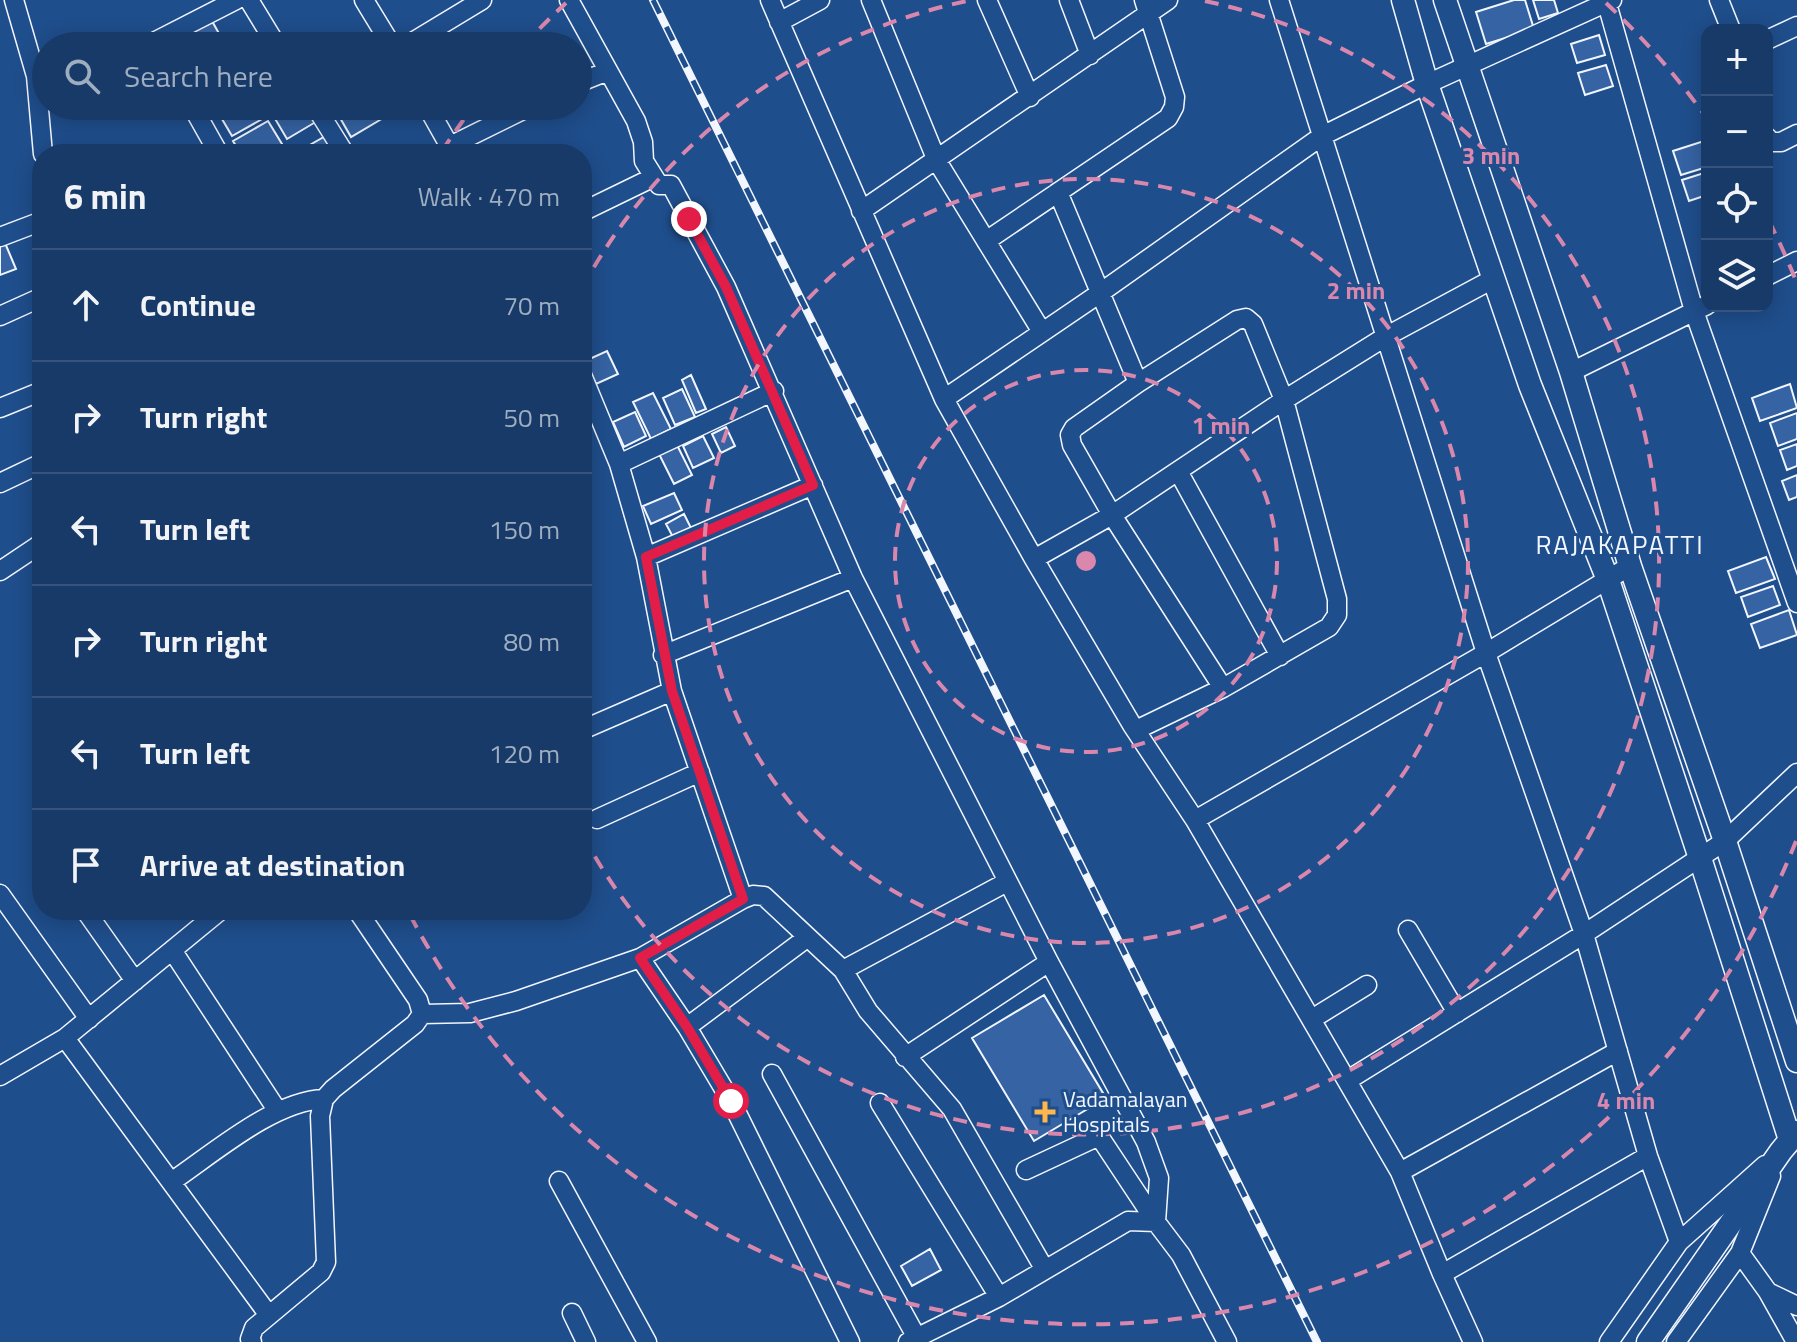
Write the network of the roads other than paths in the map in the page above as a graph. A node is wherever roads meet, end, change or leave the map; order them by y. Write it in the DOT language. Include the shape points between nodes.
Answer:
graph roads {
  1 [pos="14,0"];
  2 [pos="249,0"];
  3 [pos="364,0"];
  4 [pos="482,0"];
  5 [pos="569,0"];
  6 [pos="770,0"];
  7 [pos="820,0"];
  8 [pos="871,0"];
  9 [pos="987,0"];
  10 [pos="1069,0"];
  11 [pos="1168,0"];
  12 [pos="1279,0"];
  13 [pos="1403,0"];
  14 [pos="1445,0"];
  15 [pos="1719,0"];
  16 [pos="1608,1"];
  17 [pos="223,3"];
  18 [pos="1146,7"];
  19 [pos="779,22"];
  20 [pos="1729,24"];
  21 [pos="1797,26"];
  22 [pos="175,32"];
  23 [pos="268,32"];
  24 [pos="383,32"];
  25 [pos="429,32"];
  26 [pos="587,32"];
  27 [pos="1773,37"];
  28 [pos="592,42"];
  29 [pos="1090,55"];
  30 [pos="32,62"];
  31 [pos="1467,67"];
  32 [pos="608,71"];
  33 [pos="592,77"];
  34 [pos="1427,84"];
  35 [pos="1030,97"];
  36 [pos="42,120"];
  37 [pos="200,120"];
  38 [pos="324,120"];
  39 [pos="435,120"];
  40 [pos="506,120"];
  41 [pos="1797,134"];
  42 [pos="1322,136"];
  43 [pos="1773,142"];
  44 [pos="43,144"];
  45 [pos="213,144"];
  46 [pos="339,144"];
  47 [pos="449,144"];
  48 [pos="463,144"];
  49 [pos="937,161"];
  50 [pos="654,177"];
  51 [pos="1058,192"];
  52 [pos="592,207"];
  53 [pos="861,211"];
  54 [pos="32,225"];
  55 [pos="0,237"];
  56 [pos="986,241"];
  57 [pos="1797,261"];
  58 [pos="1773,273"];
  59 [pos="1493,279"];
  60 [pos="1100,293"];
  61 [pos="32,302"];
  62 [pos="1701,308"];
  63 [pos="1702,312"];
  64 [pos="0,316"];
  65 [pos="1042,332"];
  66 [pos="1385,337"];
  67 [pos="1571,372"];
  68 [pos="1138,383"];
  69 [pos="774,391"];
  70 [pos="32,395"];
  71 [pos="592,399"];
  72 [pos="944,399"];
  73 [pos="1284,400"];
  74 [pos="0,408"];
  75 [pos="619,464"];
  76 [pos="32,468"];
  77 [pos="1178,471"];
  78 [pos="0,483"];
  79 [pos="813,485"];
  80 [pos="1112,515"];
  81 [pos="32,550"];
  82 [pos="646,557"];
  83 [pos="1034,559"];
  84 [pos="1630,566"];
  85 [pos="0,571"];
  86 [pos="853,578"];
  87 [pos="1608,580"];
  88 [pos="1797,603"];
  89 [pos="1486,653"];
  90 [pos="663,655"];
  91 [pos="1280,656"];
  92 [pos="1223,688"];
  93 [pos="672,691"];
  94 [pos="592,726"];
  95 [pos="1136,730"];
  96 [pos="700,772"];
  97 [pos="1797,773"];
  98 [pos="597,819"];
  99 [pos="1195,820"];
  100 [pos="1725,841"];
  101 [pos="1700,858"];
  102 [pos="1007,882"];
  103 [pos="0,894"];
  104 [pos="743,899"];
  105 [pos="92,920"];
  106 [pos="209,920"];
  107 [pos="364,920"];
  108 [pos="1408,930"];
  109 [pos="1584,934"];
  110 [pos="808,937"];
  111 [pos="172,950"];
  112 [pos="640,958"];
  113 [pos="1049,962"];
  114 [pos="843,970"];
  115 [pos="135,981"];
  116 [pos="1367,985"];
  117 [pos="1457,1013"];
  118 [pos="422,1014"];
  119 [pos="89,1019"];
  120 [pos="1312,1019"];
  121 [pos="687,1027"];
  122 [pos="65,1038"];
  123 [pos="1618,1051"];
  124 [pos="905,1057"];
  125 [pos="1797,1061"];
  126 [pos="772,1074"];
  127 [pos="0,1076"];
  128 [pos="1348,1080"];
  129 [pos="324,1099"];
  130 [pos="880,1103"];
  131 [pos="277,1110"];
  132 [pos="1789,1141"];
  133 [pos="1648,1156"];
  134 [pos="1026,1170"];
  135 [pos="1400,1172"];
  136 [pos="559,1181"];
  137 [pos="171,1182"];
  138 [pos="1156,1222"];
  139 [pos="1679,1242"];
  140 [pos="1740,1253"];
  141 [pos="1045,1270"];
  142 [pos="1442,1274"];
  143 [pos="1768,1292"];
  144 [pos="999,1297"];
  145 [pos="1797,1306"];
  146 [pos="572,1313"];
  147 [pos="268,1314"];
  148 [pos="912,1340"];
  149 [pos="252,1342"];
  150 [pos="586,1342"];
  151 [pos="647,1342"];
  152 [pos="850,1342"];
  153 [pos="1227,1342"];
  154 [pos="1473,1342"];
  155 [pos="1609,1342"];
  156 [pos="1648,1342"];
  157 [pos="1676,1342"];
  158 [pos="1796,1342"];
  1 -- 30 [label="street"];
  2 -- 23 [label="street"];
  3 -- 24 [label="street"];
  4 -- 25 [label="street"];
  5 -- 26 [label="street"];
  6 -- 19 [label="street"];
  7 -- 19 [label="street"];
  8 -- 49 [label="street"];
  9 -- 35 [label="street"];
  10 -- 29 [label="street"];
  11 -- 18 [label="street"];
  12 -- 42 [label="street"];
  13 -- 34 [label="main road"];
  14 -- 31 [label="main road"];
  15 -- 20 [label="street"];
  16 -- 31 [label="street"];
  16 -- 62 [label="street"];
  17 -- 22 [label="street"];
  18 -- 29 [label="street"];
  18 -- 51 [label="street" via="1174,107 1168,118"];
  19 -- 53 [label="street"];
  21 -- 27 [label="street"];
  28 -- 32 [label="street"];
  29 -- 35 [label="street"];
  31 -- 34 [label="street"];
  31 -- 67 [label="main road"];
  32 -- 33 [label="street"];
  32 -- 50 [label="street" via="636,121 644,161"];
  34 -- 42 [label="street"];
  34 -- 59 [label="main road"];
  35 -- 49 [label="street"];
  36 -- 44 [label="street"];
  37 -- 45 [label="street"];
  38 -- 46 [label="street"];
  39 -- 47 [label="street"];
  40 -- 48 [label="street"];
  41 -- 43 [label="street"];
  42 -- 60 [label="street"];
  42 -- 66 [label="street"];
  49 -- 53 [label="street"];
  49 -- 56 [label="street"];
  50 -- 52 [label="street"];
  50 -- 69 [label="street" via="659,185 671,185"];
  51 -- 56 [label="street"];
  51 -- 60 [label="street"];
  53 -- 72 [label="street"];
  54 -- 55 [label="street"];
  56 -- 65 [label="street"];
  57 -- 58 [label="street"];
  59 -- 66 [label="street"];
  59 -- 87 [label="main road"];
  60 -- 65 [label="street"];
  60 -- 68 [label="street"];
  61 -- 64 [label="street"];
  62 -- 67 [label="street"];
  63 -- 88 [label="street"];
  65 -- 72 [label="street"];
  66 -- 73 [label="street"];
  66 -- 89 [label="street"];
  67 -- 84 [label="main road"];
  68 -- 73 [label="street" via="1246,318"];
  68 -- 80 [label="street" via="1070,435"];
  69 -- 75 [label="street"];
  69 -- 79 [label="street"];
  70 -- 74 [label="street"];
  71 -- 75 [label="street"];
  72 -- 83 [label="street"];
  73 -- 77 [label="street"];
  73 -- 91 [label="street" via="1337,615 1329,627"];
  75 -- 82 [label="street"];
  76 -- 78 [label="street"];
  77 -- 80 [label="street"];
  77 -- 91 [label="street"];
  79 -- 82 [label="street"];
  79 -- 86 [label="street"];
  80 -- 83 [label="street"];
  80 -- 92 [label="street"];
  81 -- 85 [label="street"];
  82 -- 90 [label="street"];
  83 -- 95 [label="street"];
  84 -- 87 [label="street"];
  84 -- 100 [label="main road"];
  86 -- 90 [label="street"];
  86 -- 102 [label="street"];
  87 -- 89 [label="street"];
  87 -- 101 [label="main road"];
  89 -- 99 [label="street"];
  89 -- 109 [label="street"];
  90 -- 93 [label="street"];
  91 -- 92 [label="street"];
  92 -- 95 [label="street"];
  93 -- 94 [label="street"];
  93 -- 96 [label="street"];
  95 -- 99 [label="street"];
  96 -- 98 [label="street"];
  96 -- 104 [label="street"];
  97 -- 100 [label="street"];
  99 -- 120 [label="street"];
  100 -- 101 [label="street"];
  100 -- 125 [label="main road"];
  101 -- 109 [label="street"];
  101 -- 132 [label="main road"];
  102 -- 113 [label="street"];
  102 -- 114 [label="street"];
  103 -- 119 [label="street"];
  104 -- 110 [label="street" via="764,896"];
  104 -- 112 [label="street"];
  105 -- 115 [label="street"];
  106 -- 111 [label="street"];
  107 -- 118 [label="street"];
  108 -- 117 [label="street"];
  109 -- 117 [label="street"];
  109 -- 123 [label="street"];
  110 -- 114 [label="street"];
  110 -- 121 [label="street"];
  111 -- 115 [label="street"];
  111 -- 131 [label="street"];
  112 -- 118 [label="street" via="470,1013"];
  112 -- 121 [label="street"];
  113 -- 124 [label="street"];
  113 -- 138 [label="street" via="1146,1142 1159,1178"];
  114 -- 124 [label="street"];
  115 -- 119 [label="street"];
  116 -- 120 [label="street"];
  117 -- 128 [label="street"];
  118 -- 129 [label="street"];
  119 -- 122 [label="street"];
  120 -- 128 [label="street"];
  121 -- 152 [label="street" via="731,1101"];
  122 -- 127 [label="street"];
  122 -- 137 [label="street"];
  123 -- 133 [label="street"];
  123 -- 135 [label="street"];
  124 -- 141 [label="street" via="952,1109"];
  126 -- 148 [label="street"];
  128 -- 135 [label="street"];
  129 -- 131 [label="street"];
  129 -- 147 [label="street" via="320,1116 326,1262 321,1272"];
  130 -- 144 [label="street"];
  131 -- 137 [label="street"];
  132 -- 139 [label="street"];
  132 -- 140 [label="street"];
  132 -- 156 [label="main road"];
  133 -- 139 [label="street"];
  133 -- 142 [label="street"];
  134 -- 138 [label="street" via="1099,1136"];
  135 -- 142 [label="street"];
  136 -- 151 [label="street"];
  137 -- 147 [label="street"];
  138 -- 141 [label="street" via="1128,1221"];
  138 -- 153 [label="street" via="1181,1255"];
  139 -- 155 [label="street"];
  140 -- 143 [label="street"];
  140 -- 157 [label="street"];
  141 -- 144 [label="street"];
  142 -- 154 [label="street"];
  143 -- 145 [label="street"];
  143 -- 158 [label="street"];
  144 -- 148 [label="street"];
  146 -- 150 [label="street"];
  147 -- 149 [label="street" via="254,1328"];
}
